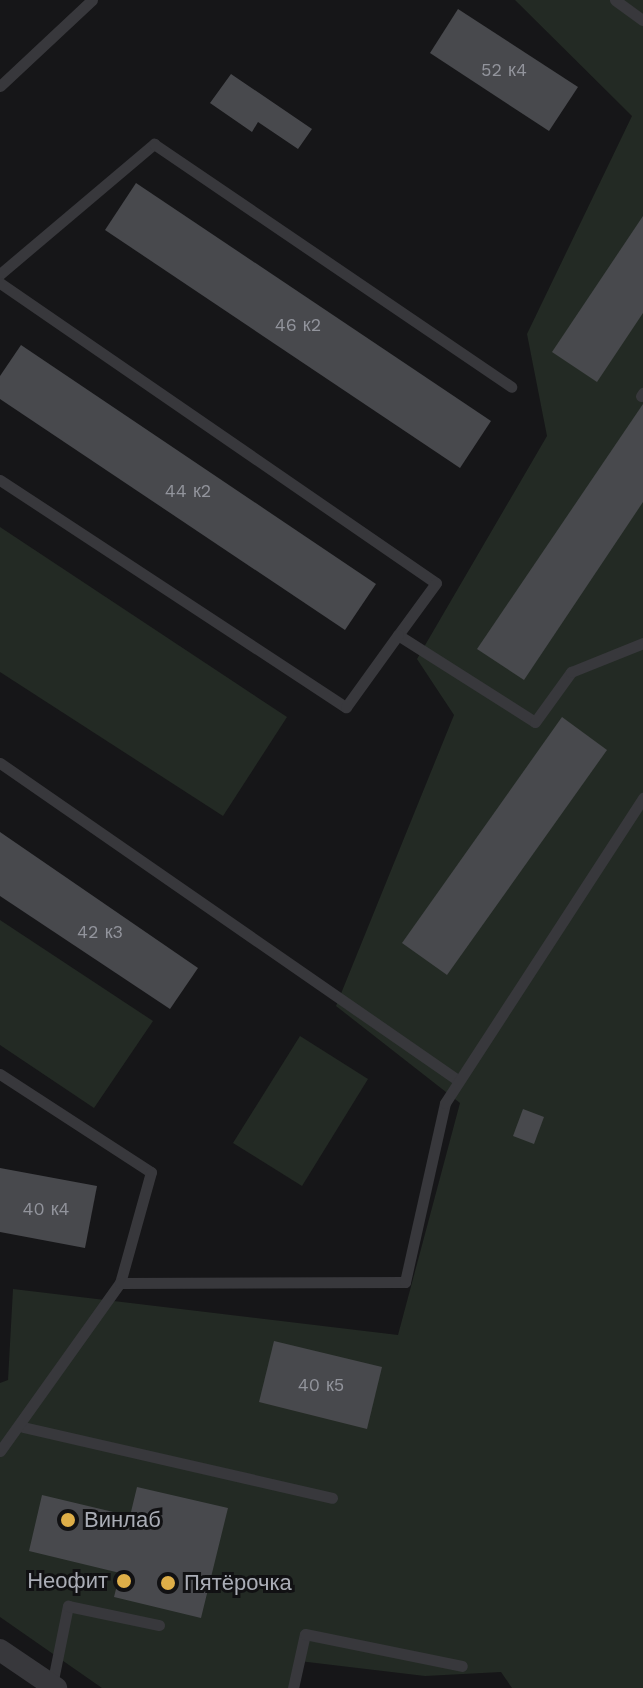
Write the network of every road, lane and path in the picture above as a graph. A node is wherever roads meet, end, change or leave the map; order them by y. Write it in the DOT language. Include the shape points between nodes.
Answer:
graph roads {
  1 [pos="92,0"];
  2 [pos="615,0"];
  3 [pos="643,20"];
  4 [pos="0,86"];
  5 [pos="0,274"];
  6 [pos="0,283"];
  7 [pos="511,387"];
  8 [pos="0,480"];
  9 [pos="398,635"];
  10 [pos="643,643"];
  11 [pos="0,763"];
  12 [pos="643,798"];
  13 [pos="0,1074"];
  14 [pos="459,1081"];
  15 [pos="120,1283"];
  16 [pos="23,1427"];
  17 [pos="0,1451"];
  18 [pos="332,1498"];
  19 [pos="159,1625"];
  20 [pos="0,1650"];
  21 [pos="462,1666"];
  22 [pos="54,1687"];
  23 [pos="293,1688"];
  1 -- 4 [label="lane"];
  2 -- 3 [label="lane"];
  5 -- 7 [label="lane" via="154,144"];
  6 -- 9 [label="lane" via="436,583"];
  8 -- 9 [label="lane" via="346,707"];
  9 -- 10 [label="lane" via="535,722 571,672"];
  11 -- 14 [label="lane"];
  12 -- 14 [label="lane"];
  13 -- 15 [label="lane" via="151,1172"];
  14 -- 15 [label="lane" via="445,1103 405,1282"];
  15 -- 16 [label="lane"];
  16 -- 17 [label="lane"];
  16 -- 18 [label="lane"];
  19 -- 22 [label="lane" via="68,1606"];
  20 -- 22 [label="street"];
  21 -- 23 [label="lane" via="305,1634"];
}
